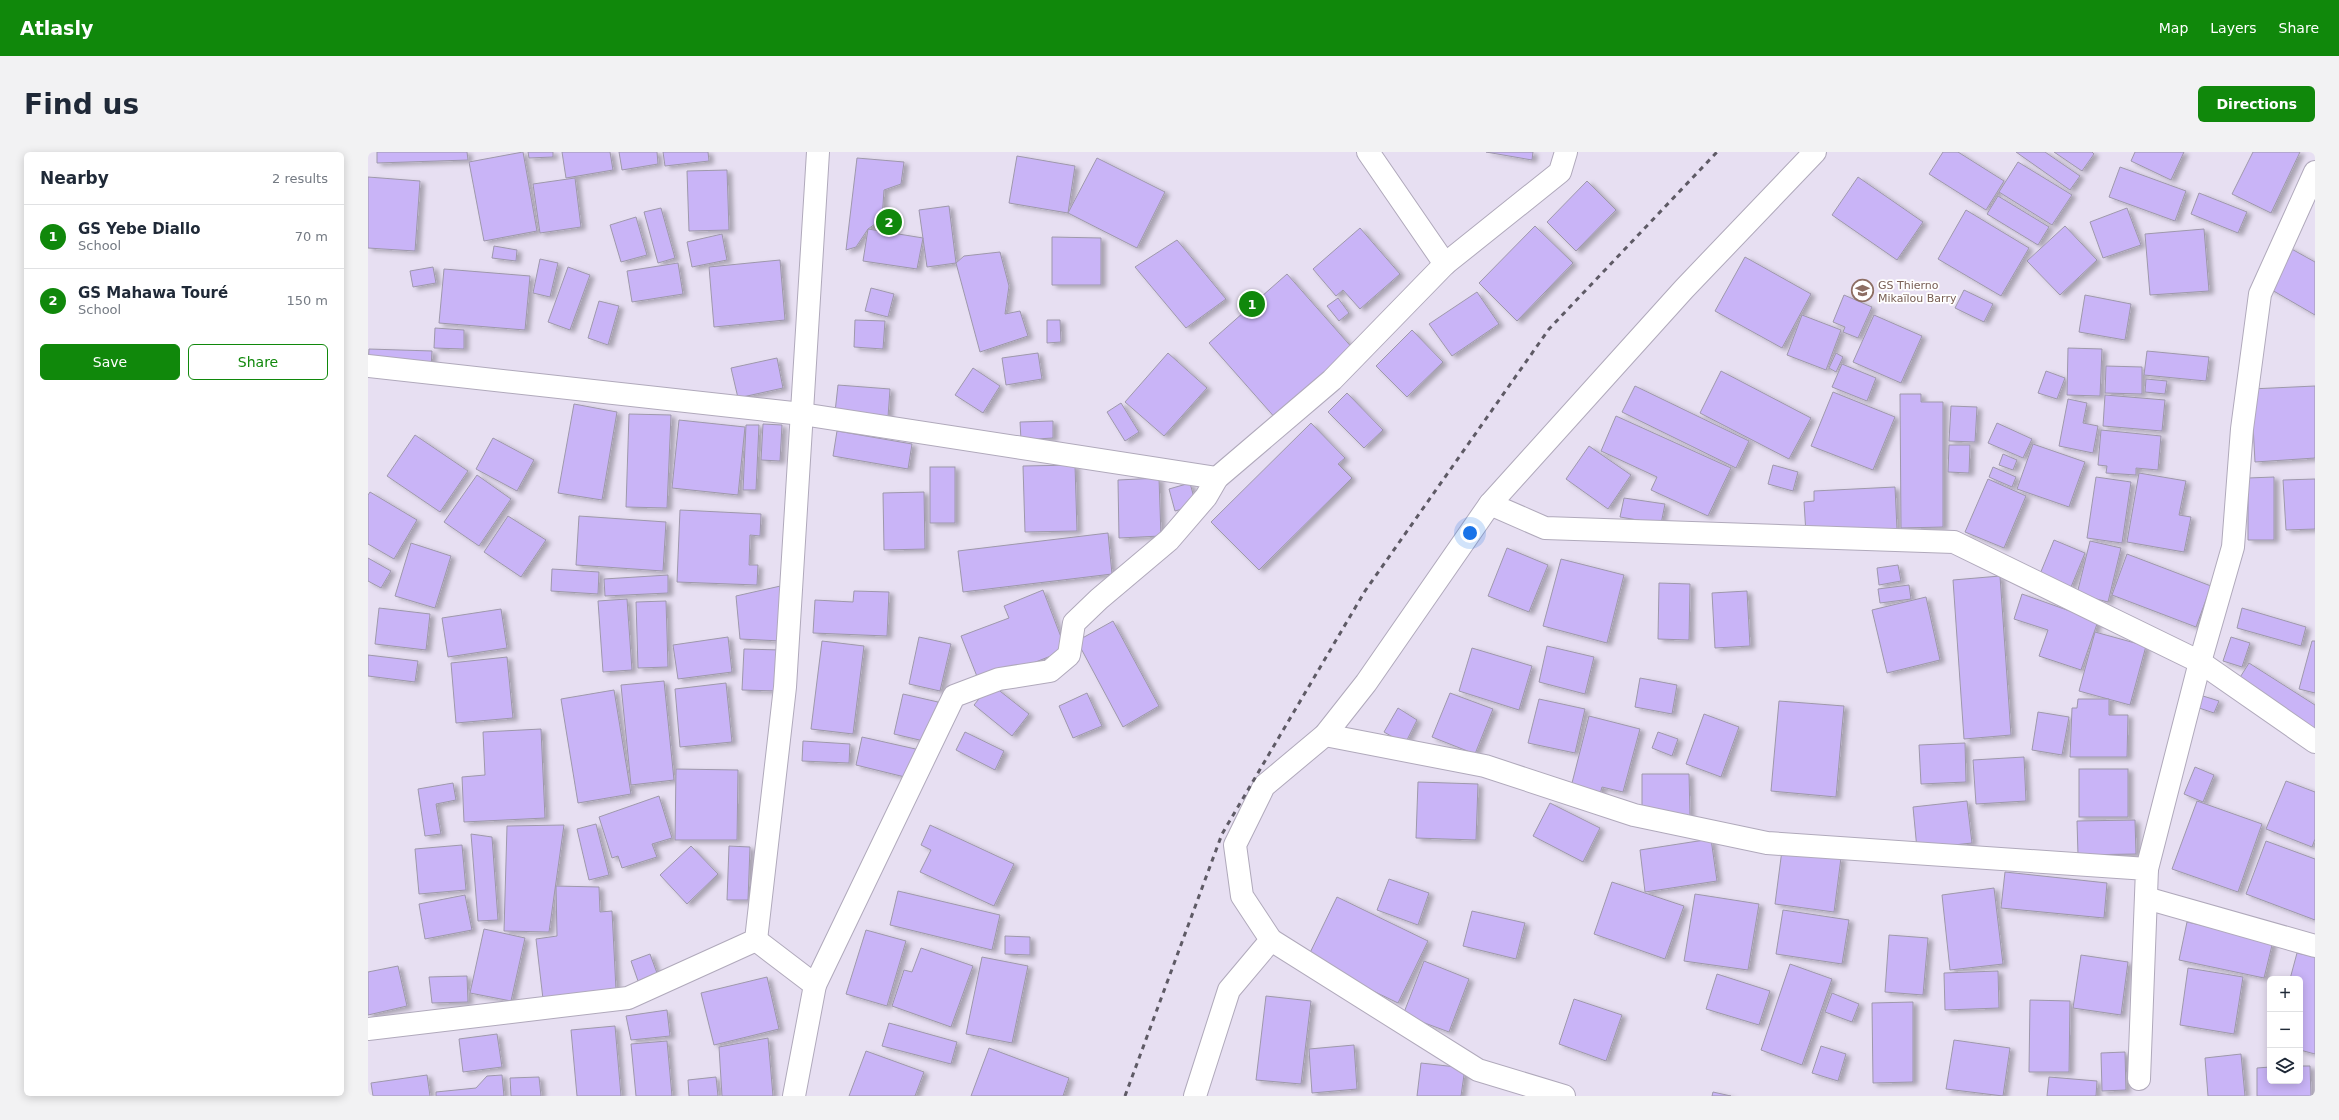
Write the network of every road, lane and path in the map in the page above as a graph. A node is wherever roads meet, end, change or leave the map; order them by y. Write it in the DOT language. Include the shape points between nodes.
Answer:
graph roads {
  1 [pos="818,152"];
  2 [pos="1368,152"];
  3 [pos="1566,152"];
  4 [pos="1815,152"];
  5 [pos="2315,172"];
  6 [pos="1445,264"];
  7 [pos="368,366"];
  8 [pos="802,414"];
  9 [pos="1217,478"];
  10 [pos="1490,504"];
  11 [pos="2200,662"];
  12 [pos="1325,735"];
  13 [pos="2315,742"];
  14 [pos="2147,869"];
  15 [pos="2146,898"];
  16 [pos="756,940"];
  17 [pos="1270,940"];
  18 [pos="2315,946"];
  19 [pos="815,985"];
  20 [pos="368,1029"];
  21 [pos="2139,1079"];
  22 [pos="794,1096"];
  23 [pos="1195,1096"];
  24 [pos="1564,1096"];
  1 -- 8 [label="street"];
  2 -- 6 [label="street"];
  3 -- 6 [label="street" via="1560,172"];
  4 -- 10 [label="street" via="1684,289"];
  5 -- 11 [label="street" via="2260,294 2242,429 2233,547"];
  6 -- 9 [label="street" via="1332,380"];
  7 -- 8 [label="street"];
  8 -- 9 [label="street"];
  8 -- 16 [label="street" via="785,687"];
  9 -- 19 [label="street" via="1206,497 1169,540 1074,623 1069,655 1050,671 999,679 954,696"];
  10 -- 11 [label="street" via="1545,528 1954,542"];
  10 -- 12 [label="street" via="1366,683"];
  11 -- 13 [label="street"];
  11 -- 14 [label="street"];
  12 -- 14 [label="street" via="1485,766 1634,815 1767,843"];
  12 -- 17 [label="street" via="1264,786 1235,845 1242,896"];
  14 -- 15 [label="street"];
  15 -- 18 [label="street"];
  15 -- 21 [label="street"];
  16 -- 19 [label="street"];
  16 -- 20 [label="street" via="628,998"];
  17 -- 23 [label="street" via="1229,990"];
  17 -- 24 [label="street" via="1478,1070"];
  19 -- 22 [label="street"];
}
